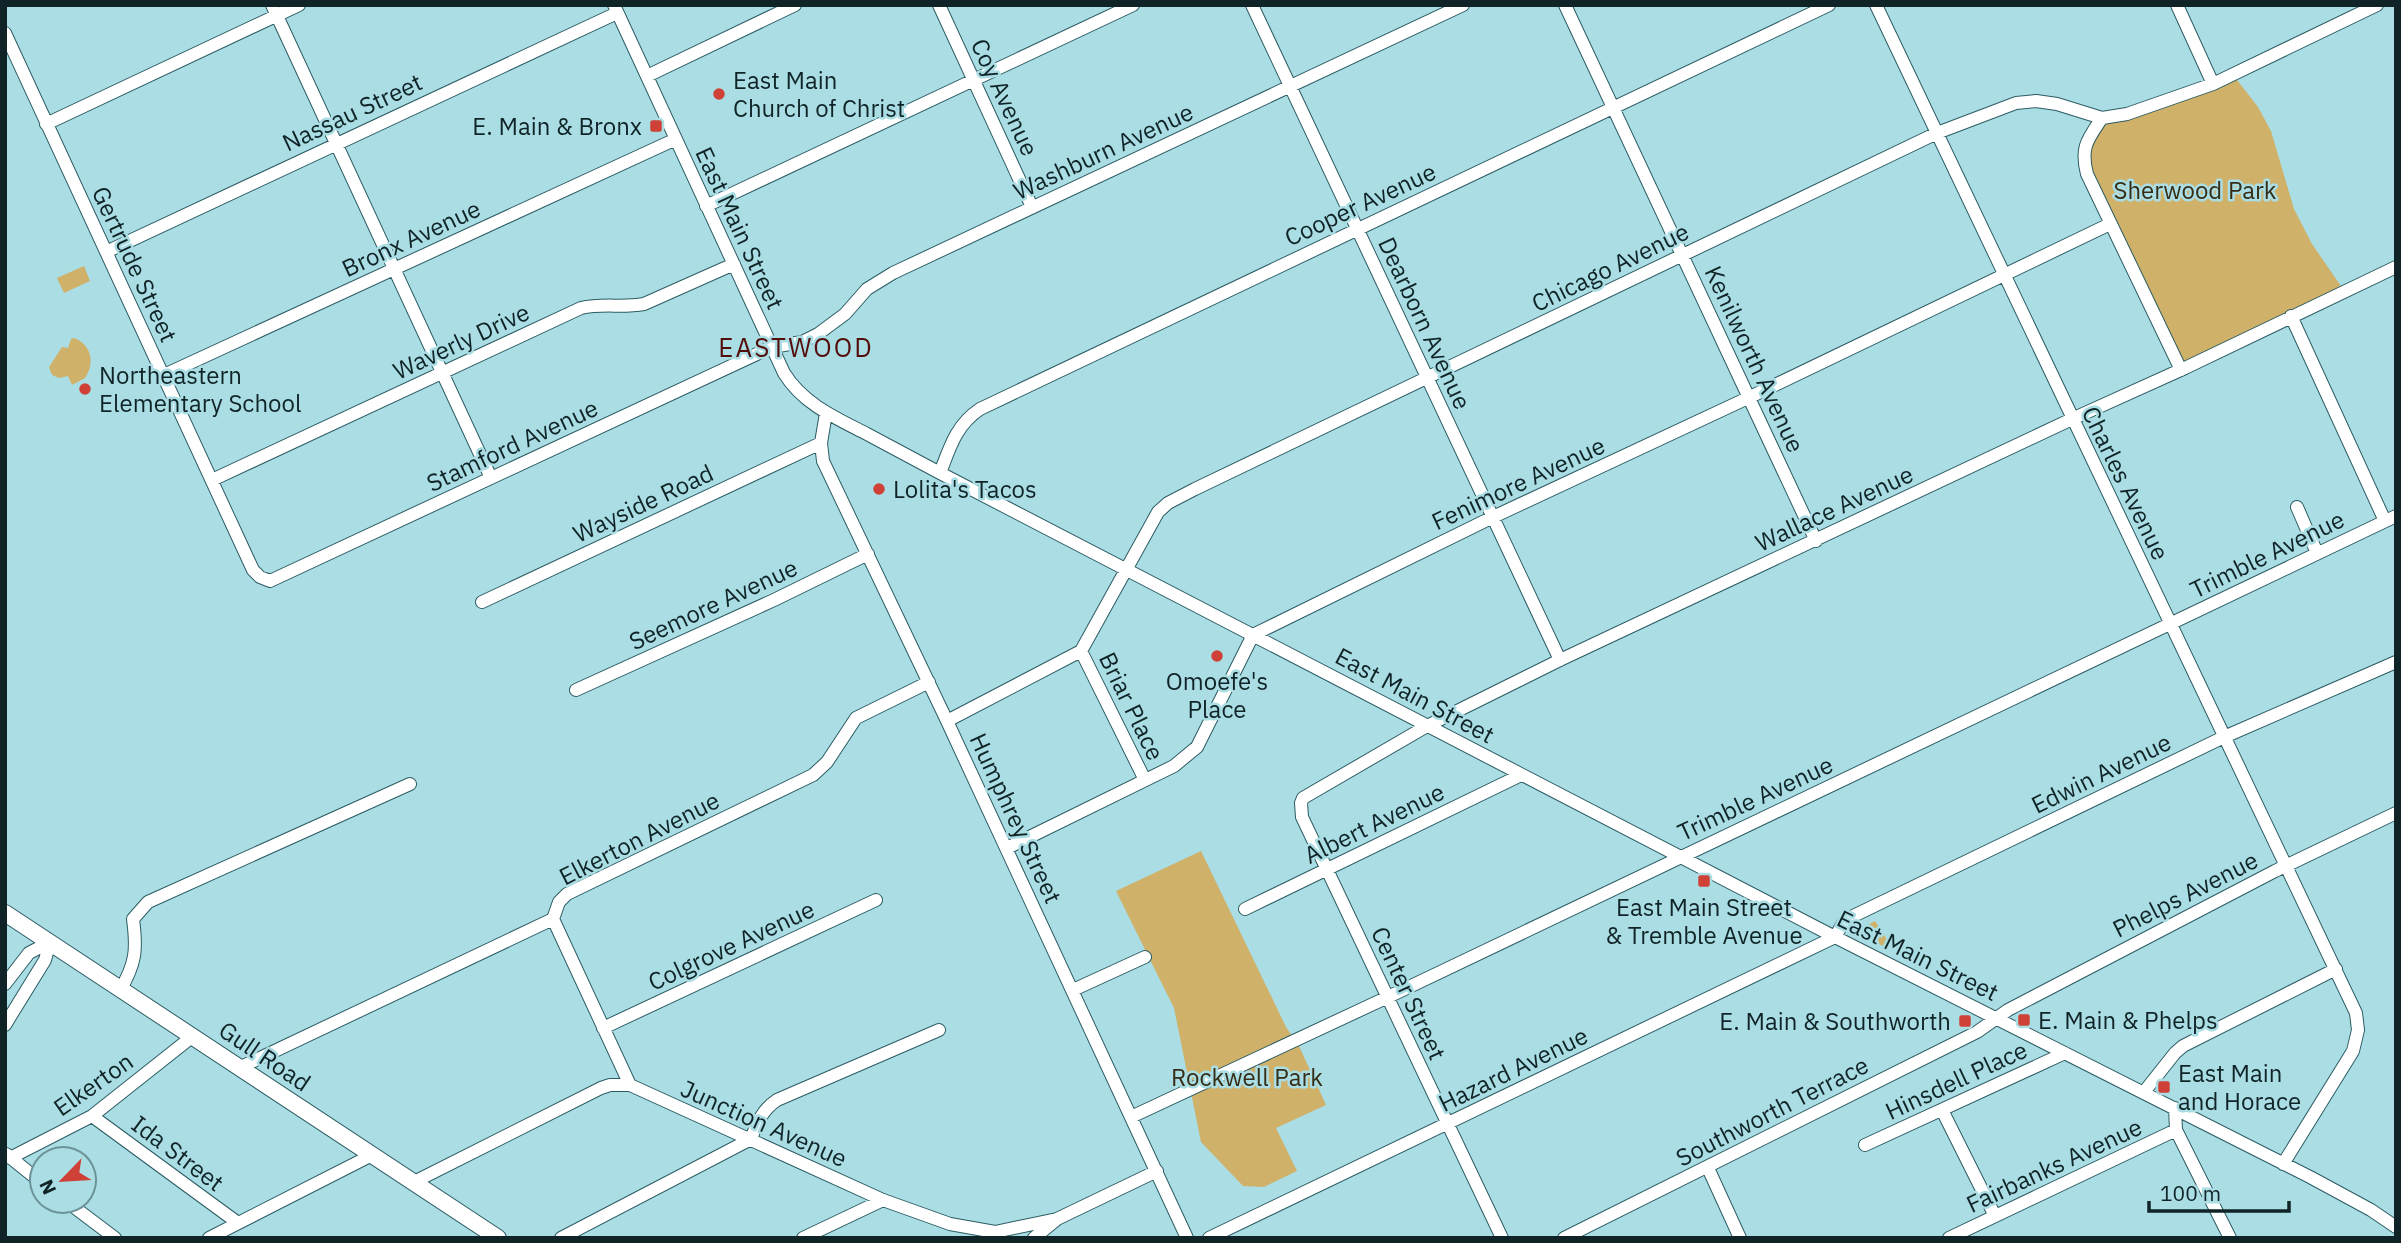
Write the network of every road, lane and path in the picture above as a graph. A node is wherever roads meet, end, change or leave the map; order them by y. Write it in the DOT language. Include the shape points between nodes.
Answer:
graph roads {
  1 [pos="299,5"];
  2 [pos="795,5"];
  3 [pos="939,5"];
  4 [pos="1133,5"];
  5 [pos="1252,5"];
  6 [pos="1462,5"];
  7 [pos="1565,5"];
  8 [pos="1829,5"];
  9 [pos="1876,5"];
  10 [pos="2177,5"];
  11 [pos="2377,5"];
  12 [pos="615,9"];
  13 [pos="274,10"];
  14 [pos="5,33"];
  15 [pos="646,76"];
  16 [pos="974,80"];
  17 [pos="2213,84"];
  18 [pos="1289,87"];
  19 [pos="1614,108"];
  20 [pos="2102,118"];
  21 [pos="46,124"];
  22 [pos="1937,133"];
  23 [pos="676,139"];
  24 [pos="335,143"];
  25 [pos="706,206"];
  26 [pos="1032,207"];
  27 [pos="2110,224"];
  28 [pos="1358,229"];
  29 [pos="106,252"];
  30 [pos="1684,255"];
  31 [pos="734,264"];
  32 [pos="2396,267"];
  33 [pos="394,269"];
  34 [pos="2004,275"];
  35 [pos="2291,316"];
  36 [pos="772,347"];
  37 [pos="2181,370"];
  38 [pos="442,372"];
  39 [pos="164,375"];
  40 [pos="1426,377"];
  41 [pos="1750,397"];
  42 [pos="826,413"];
  43 [pos="2071,419"];
  44 [pos="821,443"];
  45 [pos="940,473"];
  46 [pos="491,478"];
  47 [pos="212,480"];
  48 [pos="2297,506"];
  49 [pos="1493,517"];
  50 [pos="2390,519"];
  51 [pos="1816,541"];
  52 [pos="2317,553"];
  53 [pos="868,554"];
  54 [pos="1125,569"];
  55 [pos="270,580"];
  56 [pos="482,602"];
  57 [pos="2170,624"];
  58 [pos="1254,635"];
  59 [pos="1082,651"];
  60 [pos="1560,660"];
  61 [pos="2396,662"];
  62 [pos="929,682"];
  63 [pos="576,690"];
  64 [pos="947,722"];
  65 [pos="1427,726"];
  66 [pos="2224,737"];
  67 [pos="1521,775"];
  68 [pos="1145,780"];
  69 [pos="410,784"];
  70 [pos="1301,803"];
  71 [pos="2396,813"];
  72 [pos="1007,848"];
  73 [pos="1680,856"];
  74 [pos="2285,866"];
  75 [pos="1326,869"];
  76 [pos="876,900"];
  77 [pos="1245,909"];
  78 [pos="5,913"];
  79 [pos="553,919"];
  80 [pos="1835,937"];
  81 [pos="50,942"];
  82 [pos="1145,957"];
  83 [pos="2336,969"];
  84 [pos="5,984"];
  85 [pos="120,990"];
  86 [pos="1073,990"];
  87 [pos="1388,998"];
  88 [pos="1997,1017"];
  89 [pos="5,1025"];
  90 [pos="603,1028"];
  91 [pos="939,1030"];
  92 [pos="193,1036"];
  93 [pos="2065,1053"];
  94 [pos="241,1068"];
  95 [pos="630,1085"];
  96 [pos="2144,1092"];
  97 [pos="2175,1108"];
  98 [pos="1942,1110"];
  99 [pos="92,1116"];
  100 [pos="1132,1117"];
  101 [pos="1447,1124"];
  102 [pos="2176,1130"];
  103 [pos="751,1139"];
  104 [pos="1865,1145"];
  105 [pos="372,1155"];
  106 [pos="12,1159"];
  107 [pos="2283,1164"];
  108 [pos="1708,1168"];
  109 [pos="1157,1171"];
  110 [pos="28,1172"];
  111 [pos="414,1182"];
  112 [pos="883,1200"];
  113 [pos="84,1215"];
  114 [pos="1995,1216"];
  115 [pos="1057,1219"];
  116 [pos="238,1223"];
  117 [pos="2396,1227"];
  118 [pos="114,1238"];
  119 [pos="209,1238"];
  120 [pos="498,1238"];
  121 [pos="561,1238"];
  122 [pos="803,1238"];
  123 [pos="1034,1238"];
  124 [pos="1187,1238"];
  125 [pos="1209,1238"];
  126 [pos="1502,1238"];
  127 [pos="1564,1238"];
  128 [pos="1740,1238"];
  129 [pos="1949,1238"];
  130 [pos="2230,1238"];
  1 -- 13 [label="street"];
  2 -- 15 [label="street"];
  3 -- 16 [label="street, Coy Avenue"];
  4 -- 16 [label="street"];
  5 -- 18 [label="street, Dearborn Avenue"];
  6 -- 18 [label="street, Washburn Avenue"];
  7 -- 19 [label="street, Kenilworth Avenue"];
  8 -- 19 [label="street, Cooper Avenue"];
  9 -- 22 [label="street, Charles Avenue"];
  10 -- 17 [label="street"];
  11 -- 17 [label="street, Chicago Avenue"];
  12 -- 15 [label="street, East Main Street"];
  12 -- 24 [label="street, Nassau Street"];
  13 -- 21 [label="street"];
  13 -- 24 [label="street"];
  14 -- 21 [label="street, Gertrude Street"];
  15 -- 23 [label="street, East Main Street"];
  16 -- 25 [label="street"];
  16 -- 26 [label="street, Coy Avenue"];
  17 -- 20 [label="street, Chicago Avenue"];
  18 -- 26 [label="street, Washburn Avenue"];
  18 -- 28 [label="street, Dearborn Avenue"];
  19 -- 28 [label="street, Cooper Avenue"];
  19 -- 30 [label="street, Kenilworth Avenue"];
  20 -- 22 [label="street, Chicago Avenue" via="2036,101 2017,103"];
  20 -- 27 [label="street" via="2083,150 2083,160"];
  21 -- 29 [label="street, Gertrude Street"];
  22 -- 30 [label="street, Chicago Avenue"];
  22 -- 34 [label="street, Charles Avenue"];
  23 -- 25 [label="street, East Main Street"];
  23 -- 33 [label="street, Bronx Avenue"];
  24 -- 29 [label="street, Nassau Street"];
  24 -- 33 [label="street"];
  25 -- 31 [label="street, East Main Street"];
  26 -- 36 [label="street, Washburn Avenue" via="893,273 867,289 845,314 818,334"];
  27 -- 34 [label="street, Fenimore Avenue"];
  27 -- 37 [label="street"];
  28 -- 40 [label="street, Dearborn Avenue"];
  28 -- 45 [label="street, Cooper Avenue" via="980,409 956,432"];
  29 -- 39 [label="street, Gertrude Street"];
  30 -- 40 [label="street, Chicago Avenue"];
  30 -- 41 [label="street, Kenilworth Avenue"];
  31 -- 36 [label="street, East Main Street"];
  31 -- 38 [label="street, Waverly Drive" via="644,304 580,308"];
  32 -- 35 [label="street, Wallace Avenue"];
  33 -- 38 [label="street"];
  33 -- 39 [label="street, Bronx Avenue"];
  34 -- 41 [label="street, Fenimore Avenue"];
  34 -- 43 [label="street, Charles Avenue"];
  35 -- 37 [label="street, Wallace Avenue"];
  35 -- 50 [label="street"];
  36 -- 42 [label="street, East Main Street" via="794,387"];
  36 -- 46 [label="street, Stamford Avenue"];
  37 -- 43 [label="street, Wallace Avenue"];
  38 -- 46 [label="street"];
  38 -- 47 [label="street, Waverly Drive"];
  39 -- 47 [label="street, Gertrude Street"];
  40 -- 49 [label="street, Dearborn Avenue"];
  40 -- 54 [label="street, Chicago Avenue" via="1168,503"];
  41 -- 49 [label="street, Fenimore Avenue"];
  41 -- 51 [label="street, Kenilworth Avenue"];
  42 -- 44 [label="street, Humphrey Street"];
  42 -- 45 [label="street, East Main Street"];
  43 -- 51 [label="street, Wallace Avenue"];
  43 -- 57 [label="street, Charles Avenue"];
  44 -- 53 [label="street, Humphrey Street" via="823,461"];
  44 -- 56 [label="street, Wayside Road"];
  45 -- 54 [label="street, East Main Street"];
  46 -- 55 [label="street, Stamford Avenue"];
  47 -- 55 [label="street, Gertrude Street" via="253,570"];
  48 -- 52 [label="street"];
  49 -- 58 [label="street, Fenimore Avenue"];
  49 -- 60 [label="street, Dearborn Avenue"];
  50 -- 52 [label="street, Trimble Avenue"];
  51 -- 60 [label="street, Wallace Avenue"];
  52 -- 57 [label="street, Trimble Avenue"];
  53 -- 62 [label="street, Humphrey Street"];
  53 -- 63 [label="street, Seemore Avenue"];
  54 -- 58 [label="street, East Main Street"];
  54 -- 59 [label="street, Chicago Avenue"];
  57 -- 66 [label="street, Charles Avenue"];
  57 -- 73 [label="street, Trimble Avenue"];
  58 -- 65 [label="street, East Main Street"];
  58 -- 68 [label="street" via="1197,747 1174,766"];
  59 -- 64 [label="street"];
  59 -- 68 [label="street, Briar Place"];
  60 -- 65 [label="street, Wallace Avenue"];
  61 -- 66 [label="street, Edwin Avenue"];
  62 -- 64 [label="street, Humphrey Street"];
  62 -- 79 [label="street, Elkerton Avenue" via="856,718 813,775 567,894"];
  64 -- 72 [label="street, Humphrey Street"];
  65 -- 67 [label="street, East Main Street"];
  65 -- 70 [label="street, Wallace Avenue" via="1306,795"];
  66 -- 74 [label="street, Charles Avenue"];
  66 -- 80 [label="street, Edwin Avenue" via="1845,920"];
  67 -- 73 [label="street, East Main Street"];
  67 -- 75 [label="street, Albert Avenue"];
  68 -- 72 [label="street"];
  69 -- 85 [label="street" via="148,902 133,919 134,961"];
  70 -- 75 [label="street, Center Street" via="1302,817"];
  71 -- 74 [label="street, Phelps Avenue"];
  72 -- 86 [label="street, Humphrey Street"];
  73 -- 80 [label="street, East Main Street"];
  73 -- 87 [label="street, Trimble Avenue"];
  74 -- 83 [label="street, Charles Avenue"];
  74 -- 88 [label="street, Phelps Avenue"];
  75 -- 77 [label="street, Albert Avenue"];
  75 -- 87 [label="street, Center Street"];
  76 -- 90 [label="street, Colgrove Avenue"];
  78 -- 81 [label="main road, Gull Road"];
  79 -- 90 [label="street"];
  79 -- 94 [label="street, Elkerton Avenue"];
  80 -- 88 [label="street, East Main Street"];
  80 -- 101 [label="street, Hazard Avenue"];
  81 -- 84 [label="street" via="29,953"];
  81 -- 85 [label="main road, Gull Road"];
  81 -- 89 [label="street" via="46,960"];
  82 -- 86 [label="street"];
  83 -- 96 [label="street" via="2183,1046"];
  83 -- 107 [label="street, Charles Avenue" via="2356,1013 2356,1042"];
  85 -- 92 [label="main road, Gull Road"];
  86 -- 100 [label="street, Humphrey Street"];
  87 -- 100 [label="street, Trimble Avenue"];
  87 -- 101 [label="street, Center Street"];
  88 -- 93 [label="street, East Main Street"];
  88 -- 108 [label="street, Southworth Terrace" via="1977,1032"];
  90 -- 95 [label="street"];
  91 -- 103 [label="street" via="777,1100 760,1116"];
  92 -- 94 [label="main road, Gull Road"];
  92 -- 99 [label="street, Elkerton"];
  93 -- 96 [label="street, East Main Street"];
  93 -- 98 [label="street, Hinsdell Place"];
  94 -- 105 [label="main road, Gull Road"];
  95 -- 103 [label="street, Junction Avenue"];
  95 -- 111 [label="street" via="601,1088"];
  96 -- 97 [label="street, East Main Street"];
  97 -- 102 [label="street"];
  97 -- 107 [label="street, East Main Street"];
  98 -- 104 [label="street, Hinsdell Place"];
  98 -- 114 [label="street"];
  99 -- 106 [label="street, Elkerton"];
  99 -- 116 [label="street, Ida Street"];
  100 -- 109 [label="street, Humphrey Street"];
  101 -- 125 [label="street, Hazard Avenue"];
  101 -- 126 [label="street, Center Street"];
  102 -- 114 [label="street, Fairbanks Avenue"];
  102 -- 130 [label="street"];
  103 -- 112 [label="street, Junction Avenue"];
  103 -- 121 [label="street"];
  105 -- 111 [label="main road, Gull Road"];
  105 -- 116 [label="street"];
  106 -- 110 [label="street"];
  107 -- 117 [label="street, East Main Street"];
  108 -- 127 [label="street, Southworth Terrace"];
  108 -- 128 [label="street"];
  109 -- 115 [label="street"];
  109 -- 124 [label="street, Humphrey Street"];
  111 -- 120 [label="main road, Gull Road"];
  112 -- 115 [label="street, Junction Avenue" via="950,1224 995,1232"];
  112 -- 122 [label="street"];
  113 -- 118 [label="street"];
  114 -- 129 [label="street, Fairbanks Avenue"];
  115 -- 123 [label="street"];
  116 -- 119 [label="street"];
}
